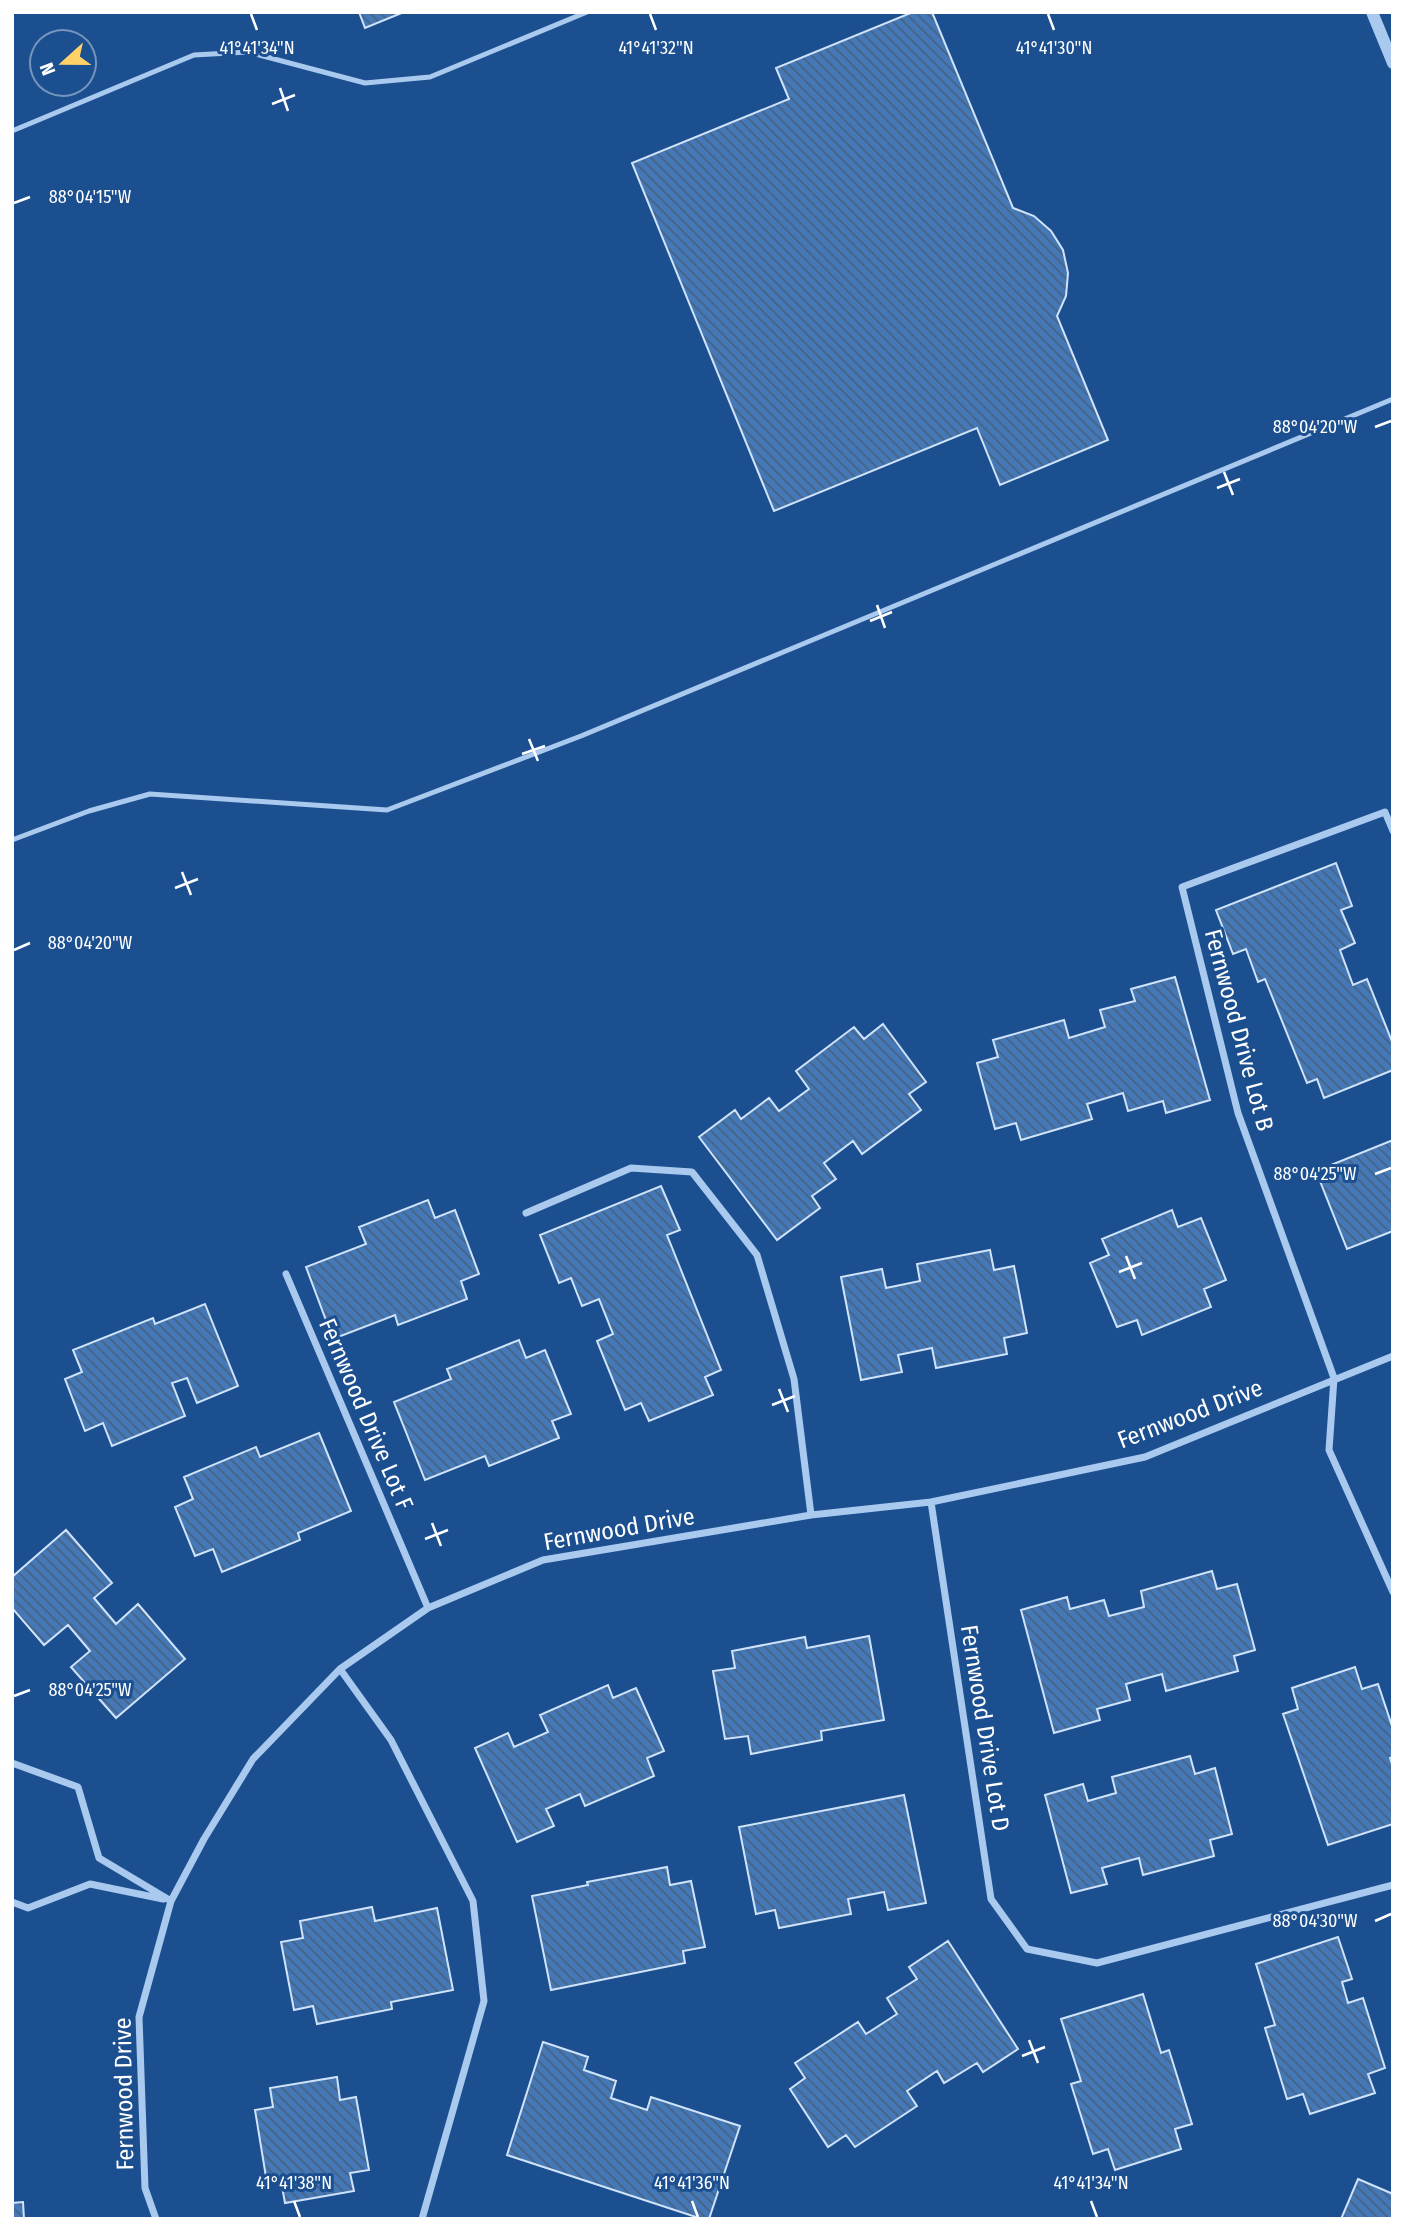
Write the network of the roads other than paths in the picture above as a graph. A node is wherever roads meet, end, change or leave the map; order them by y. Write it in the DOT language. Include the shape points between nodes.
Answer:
graph roads {
  1 [pos="587,12"];
  2 [pos="1372,12"];
  3 [pos="1393,63"];
  4 [pos="12,131"];
  5 [pos="1393,399"];
  6 [pos="1393,831"];
  7 [pos="12,840"];
  8 [pos="526,1213"];
  9 [pos="286,1274"];
  10 [pos="1393,1356"];
  11 [pos="1334,1378"];
  12 [pos="931,1502"];
  13 [pos="811,1515"];
  14 [pos="1393,1592"];
  15 [pos="428,1608"];
  16 [pos="340,1669"];
  17 [pos="12,1763"];
  18 [pos="1393,1885"];
  19 [pos="171,1901"];
  20 [pos="12,1902"];
  21 [pos="156,2219"];
  22 [pos="422,2219"];
  1 -- 4 [label="lane" via="430,77 365,83 248,52 194,55"];
  2 -- 3 [label="street"];
  5 -- 7 [label="lane" via="581,736 387,810 150,794"];
  6 -- 11 [label="street, Fernwood Drive Lot B" via="1385,812 1182,887 1238,1113"];
  8 -- 13 [label="street" via="631,1168 692,1172 758,1255 794,1379"];
  9 -- 15 [label="street, Fernwood Drive Lot F"];
  10 -- 11 [label="street, Fernwood Drive"];
  11 -- 12 [label="street, Fernwood Drive" via="1145,1457"];
  11 -- 14 [label="street" via="1329,1450"];
  12 -- 13 [label="street, Fernwood Drive"];
  12 -- 18 [label="street, Fernwood Drive Lot D" via="991,1899 1027,1949 1097,1963"];
  13 -- 15 [label="street, Fernwood Drive" via="543,1560"];
  15 -- 16 [label="street, Fernwood Drive"];
  16 -- 19 [label="street, Fernwood Drive" via="253,1759"];
  16 -- 22 [label="street" via="391,1740 473,1901 484,2001"];
  17 -- 19 [label="street" via="78,1787 99,1857"];
  19 -- 20 [label="street" via="90,1884 28,1908"];
  19 -- 21 [label="street, Fernwood Drive" via="139,2017 145,2188"];
}
